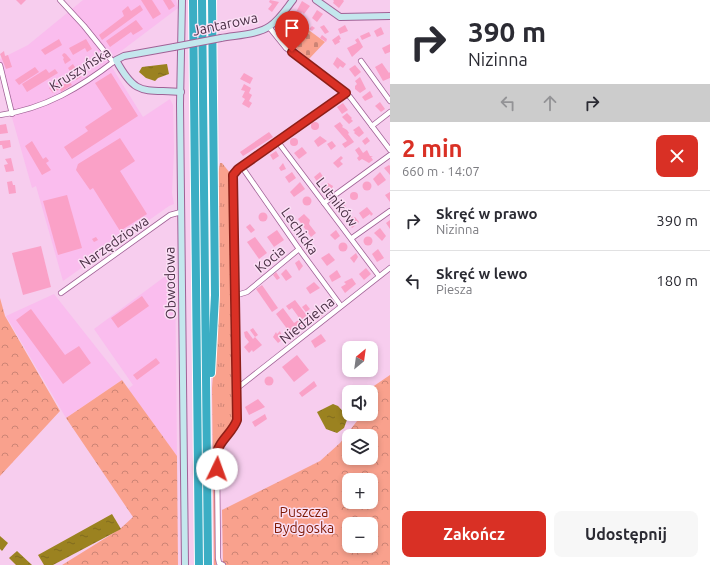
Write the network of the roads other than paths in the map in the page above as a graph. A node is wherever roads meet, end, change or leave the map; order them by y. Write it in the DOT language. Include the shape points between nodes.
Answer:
graph roads {
  1 [pos="60,0"];
  2 [pos="182,0"];
  3 [pos="193,0"];
  4 [pos="202,0"];
  5 [pos="212,0"];
  6 [pos="293,0"];
  7 [pos="316,0"];
  8 [pos="390,16"];
  9 [pos="269,27"];
  10 [pos="174,47"];
  11 [pos="115,61"];
  12 [pos="361,61"];
  13 [pos="0,65"];
  14 [pos="181,92"];
  15 [pos="346,93"];
  16 [pos="390,101"];
  17 [pos="390,112"];
  18 [pos="12,114"];
  19 [pos="0,116"];
  20 [pos="372,126"];
  21 [pos="278,142"];
  22 [pos="390,150"];
  23 [pos="390,155"];
  24 [pos="242,166"];
  25 [pos="324,203"];
  26 [pos="390,211"];
  27 [pos="181,212"];
  28 [pos="352,238"];
  29 [pos="299,249"];
  30 [pos="390,268"];
  31 [pos="379,276"];
  32 [pos="61,293"];
  33 [pos="234,296"];
  34 [pos="341,306"];
  35 [pos="236,386"];
  36 [pos="207,399"];
  37 [pos="185,565"];
  38 [pos="199,565"];
  39 [pos="208,565"];
  40 [pos="223,565"];
  1 -- 11 [label="street"];
  2 -- 14 [label="street, Obwodowa"];
  3 -- 38 [label="highway"];
  4 -- 36 [label="highway"];
  5 -- 36 [label="highway" via="215,300"];
  6 -- 9 [label="street, Jantarowa"];
  7 -- 8 [label="street" via="340,17"];
  9 -- 10 [label="street, Jantarowa, bridge"];
  9 -- 15 [label="street" via="286,48"];
  10 -- 11 [label="street, Kruszyńska" via="124,56"];
  11 -- 14 [label="street" via="136,87 149,91"];
  11 -- 18 [label="street, Kruszyńska" via="77,88 40,107"];
  12 -- 16 [label="street"];
  13 -- 18 [label="street"];
  14 -- 27 [label="street, Obwodowa"];
  15 -- 20 [label="street"];
  15 -- 21 [label="street"];
  17 -- 20 [label="street"];
  18 -- 19 [label="street, Kruszyńska"];
  20 -- 22 [label="street"];
  21 -- 24 [label="street"];
  21 -- 25 [label="street, Lutników"];
  23 -- 25 [label="street"];
  24 -- 29 [label="street, Lechicka"];
  24 -- 33 [label="street" via="233,175 232,183"];
  25 -- 28 [label="street, Lutników"];
  26 -- 28 [label="street"];
  27 -- 32 [label="street, Narzędziowa" via="170,216"];
  27 -- 37 [label="street, Obwodowa"];
  28 -- 31 [label="street, Lutników"];
  29 -- 33 [label="street, Kocia" via="247,292"];
  29 -- 34 [label="street, Lechicka"];
  30 -- 31 [label="street, Niedzielna"];
  31 -- 34 [label="street, Niedzielna"];
  33 -- 35 [label="street"];
  34 -- 35 [label="street, Niedzielna" via="281,355 240,386"];
  35 -- 40 [label="street" via="237,420 217,454 218,558"];
  36 -- 39 [label="highway"];
}
